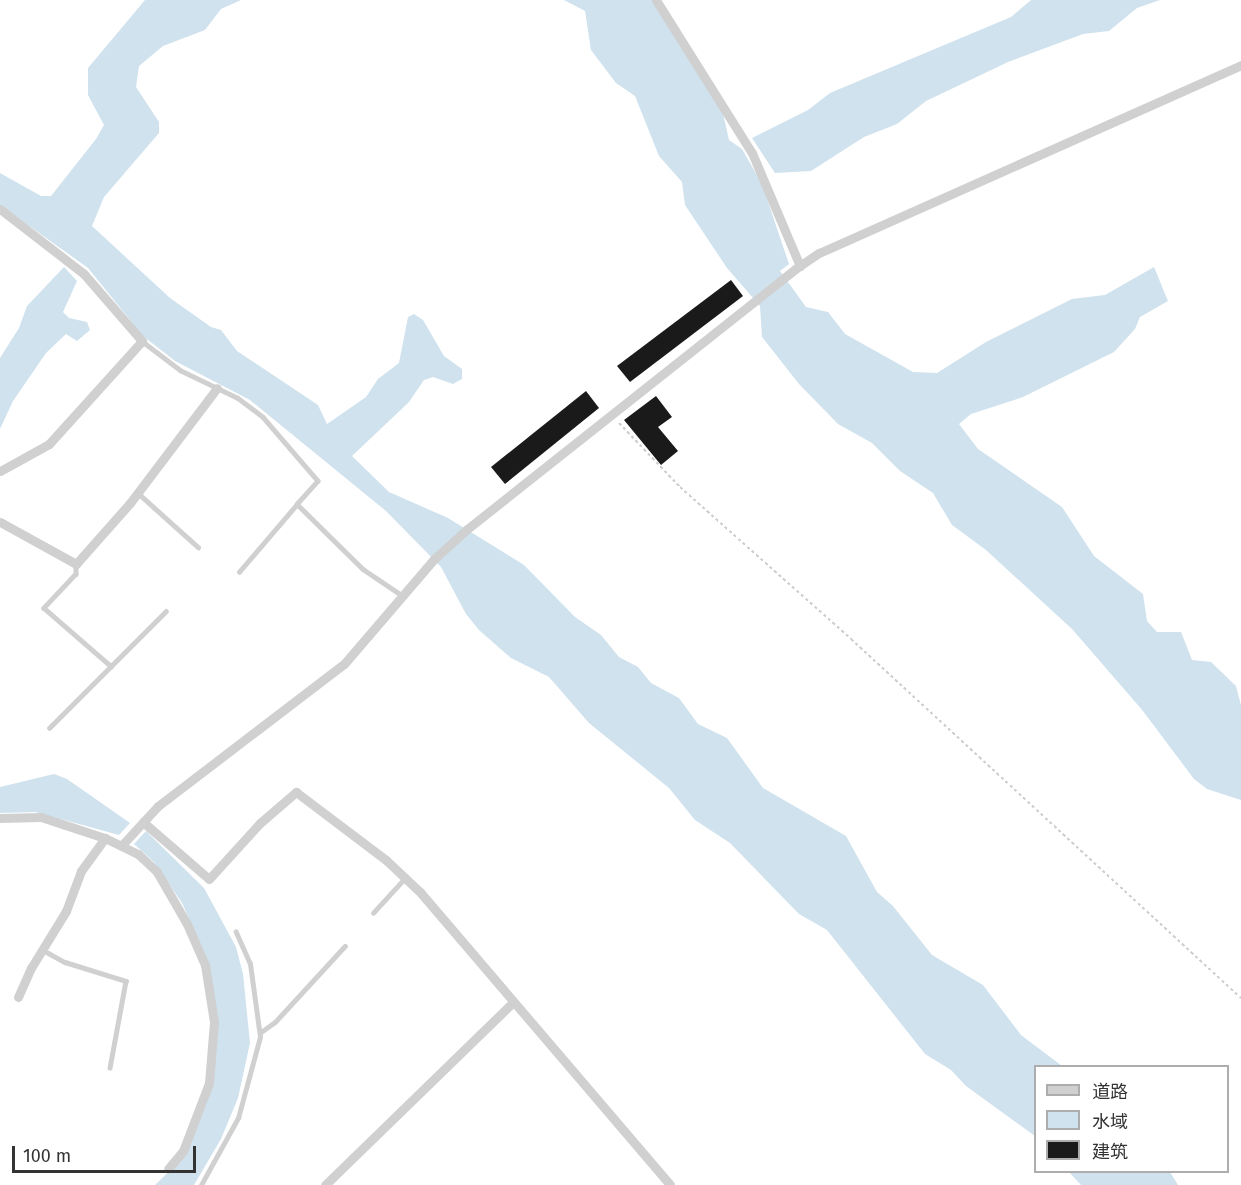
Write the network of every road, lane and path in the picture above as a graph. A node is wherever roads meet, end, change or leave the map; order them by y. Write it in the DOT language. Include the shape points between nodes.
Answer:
graph roads {
  1 [pos="656,0"];
  2 [pos="1241,65"];
  3 [pos="0,209"];
  4 [pos="798,268"];
  5 [pos="142,341"];
  6 [pos="217,388"];
  7 [pos="612,414"];
  8 [pos="0,471"];
  9 [pos="138,493"];
  10 [pos="297,504"];
  11 [pos="0,522"];
  12 [pos="198,547"];
  13 [pos="76,564"];
  14 [pos="239,572"];
  15 [pos="403,596"];
  16 [pos="166,611"];
  17 [pos="111,666"];
  18 [pos="49,728"];
  19 [pos="0,818"];
  20 [pos="143,822"];
  21 [pos="105,838"];
  22 [pos="122,845"];
  23 [pos="405,878"];
  24 [pos="373,913"];
  25 [pos="236,932"];
  26 [pos="345,946"];
  27 [pos="43,950"];
  28 [pos="18,997"];
  29 [pos="1241,998"];
  30 [pos="513,1002"];
  31 [pos="261,1032"];
  32 [pos="110,1068"];
  33 [pos="168,1169"];
  34 [pos="201,1185"];
  35 [pos="325,1185"];
  36 [pos="670,1185"];
  1 -- 4 [label="street" via="741,133 773,197"];
  2 -- 4 [label="street" via="819,253"];
  3 -- 5 [label="street" via="84,274"];
  4 -- 7 [label="street"];
  5 -- 6 [label="lane" via="180,370"];
  5 -- 8 [label="street" via="49,444"];
  6 -- 9 [label="street"];
  6 -- 10 [label="lane" via="263,417 318,481"];
  7 -- 15 [label="street" via="466,530 432,560"];
  7 -- 29 [label="path" via="680,488 851,639"];
  9 -- 12 [label="lane"];
  9 -- 13 [label="street"];
  10 -- 14 [label="lane"];
  10 -- 15 [label="lane" via="363,569"];
  11 -- 13 [label="street"];
  13 -- 17 [label="lane" via="76,574 44,608"];
  15 -- 20 [label="street" via="344,664 158,806"];
  16 -- 17 [label="lane"];
  17 -- 18 [label="lane"];
  19 -- 21 [label="street" via="41,817"];
  20 -- 22 [label="street"];
  20 -- 23 [label="street" via="209,879 296,792"];
  21 -- 22 [label="street"];
  21 -- 27 [label="street" via="81,872 66,911"];
  22 -- 33 [label="street" via="143,856 157,872 203,960 213,1001 209,1083 183,1151"];
  23 -- 24 [label="lane"];
  23 -- 30 [label="street"];
  25 -- 31 [label="lane" via="249,964 254,1011"];
  26 -- 31 [label="lane" via="275,1022"];
  27 -- 28 [label="street"];
  27 -- 32 [label="lane" via="65,962 126,981"];
  30 -- 35 [label="street"];
  30 -- 36 [label="street"];
  31 -- 34 [label="lane" via="238,1118"];
}
